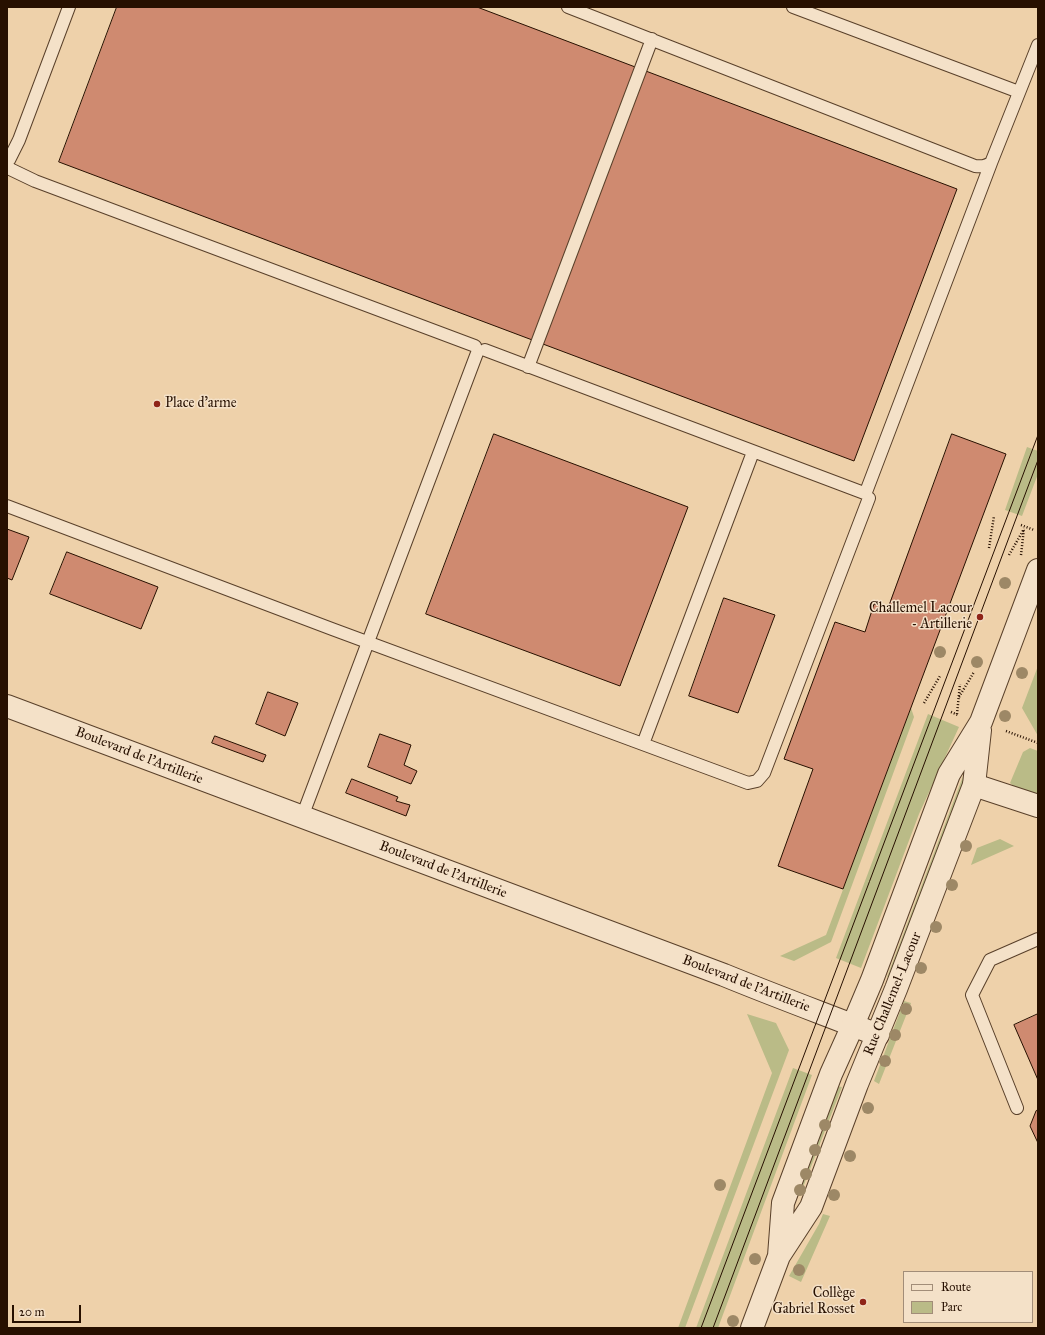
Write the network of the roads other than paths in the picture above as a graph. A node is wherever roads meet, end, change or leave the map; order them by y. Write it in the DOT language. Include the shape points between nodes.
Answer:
graph roads {
  1 [pos="69,7"];
  2 [pos="568,7"];
  3 [pos="794,7"];
  4 [pos="652,39"];
  5 [pos="1038,45"];
  6 [pos="1019,92"];
  7 [pos="991,163"];
  8 [pos="8,165"];
  9 [pos="479,350"];
  10 [pos="528,367"];
  11 [pos="753,452"];
  12 [pos="866,494"];
  13 [pos="7,506"];
  14 [pos="1038,570"];
  15 [pos="369,642"];
  16 [pos="7,706"];
  17 [pos="980,722"];
  18 [pos="643,744"];
  19 [pos="974,785"];
  20 [pos="1038,806"];
  21 [pos="302,817"];
  22 [pos="1038,939"];
  23 [pos="853,1025"];
  24 [pos="878,1035"];
  25 [pos="1017,1108"];
  26 [pos="779,1256"];
  27 [pos="752,1328"];
  1 -- 8 [label="lane"];
  2 -- 4 [label="lane"];
  3 -- 6 [label="lane"];
  4 -- 7 [label="lane" via="975,166 984,167"];
  4 -- 10 [label="lane"];
  5 -- 6 [label="lane"];
  6 -- 7 [label="lane"];
  7 -- 12 [label="lane"];
  8 -- 9 [label="lane" via="35,181"];
  9 -- 10 [label="lane"];
  9 -- 15 [label="lane"];
  10 -- 11 [label="lane"];
  11 -- 12 [label="lane"];
  11 -- 18 [label="lane"];
  12 -- 18 [label="lane" via="764,773 757,782 748,783"];
  13 -- 15 [label="lane"];
  14 -- 17 [label="street, Rue Challemel-Lacour"];
  15 -- 18 [label="lane"];
  15 -- 21 [label="lane"];
  16 -- 21 [label="street, Boulevard de l'Artillerie"];
  17 -- 19 [label="street, Rue Challemel-Lacour"];
  17 -- 23 [label="street, Rue Challemel-Lacour" via="949,774"];
  19 -- 20 [label="street"];
  19 -- 24 [label="street, Rue Challemel-Lacour"];
  21 -- 23 [label="street, Boulevard de l'Artillerie"];
  22 -- 25 [label="lane" via="990,960 972,995"];
  23 -- 24 [label="street, Boulevard de l'Artillerie"];
  23 -- 26 [label="street, Rue Challemel-Lacour" via="830,1074 782,1203"];
  24 -- 26 [label="street, Rue Challemel-Lacour" via="811,1207"];
  26 -- 27 [label="street, Rue Challemel-Lacour"];
}
